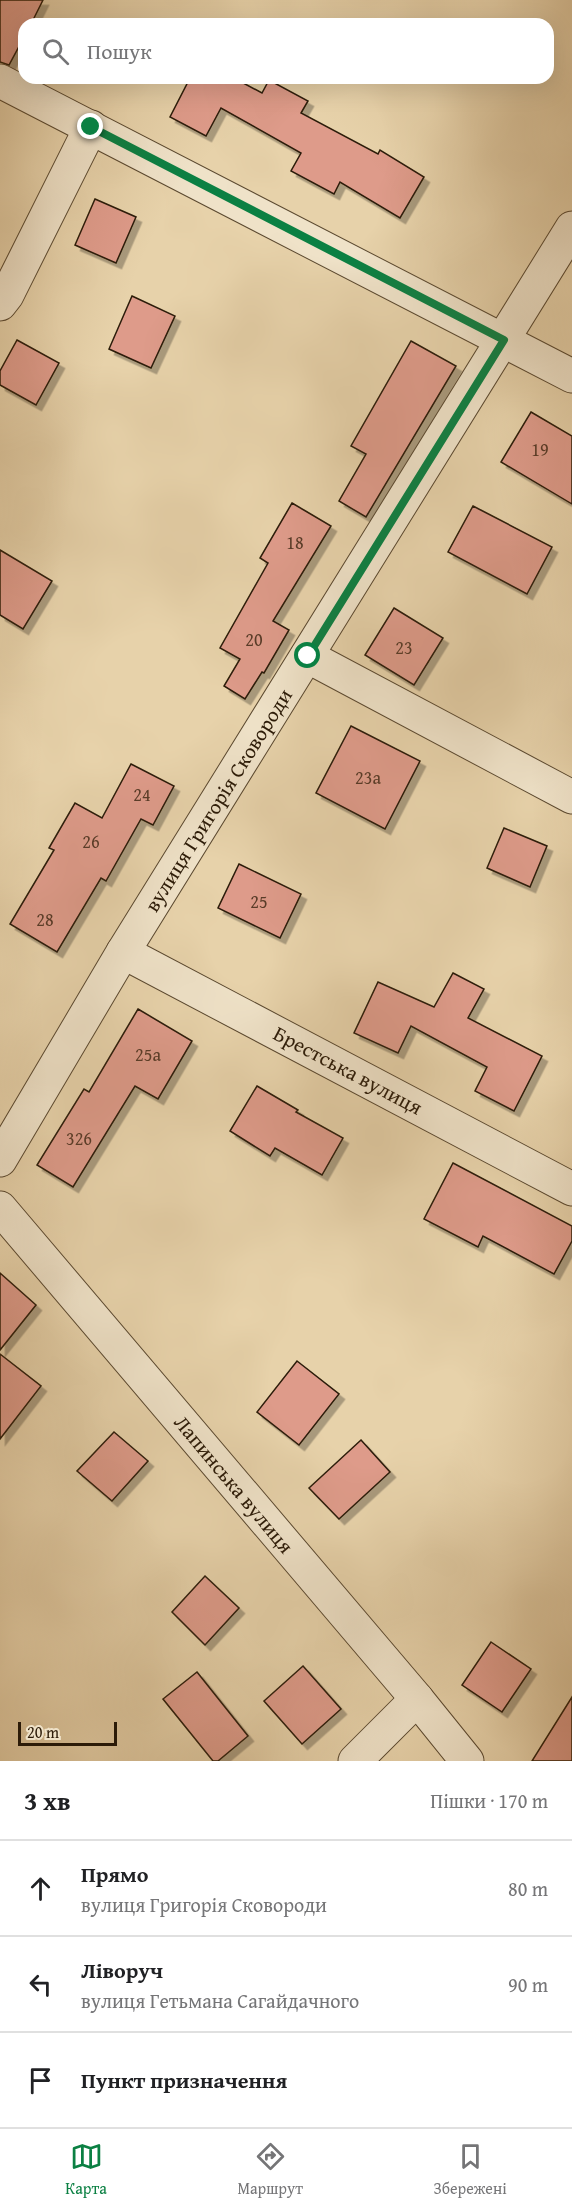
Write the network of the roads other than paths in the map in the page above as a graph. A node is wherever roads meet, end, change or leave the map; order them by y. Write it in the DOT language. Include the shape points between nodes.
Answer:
graph roads {
  1 [pos="0,81"];
  2 [pos="91,127"];
  3 [pos="572,228"];
  4 [pos="0,304"];
  5 [pos="504,340"];
  6 [pos="572,376"];
  7 [pos="308,656"];
  8 [pos="572,797"];
  9 [pos="123,952"];
  10 [pos="0,1160"];
  11 [pos="572,1189"];
  12 [pos="0,1208"];
  13 [pos="417,1699"];
  14 [pos="355,1761"];
  15 [pos="467,1761"];
  1 -- 2 [label="street"];
  2 -- 4 [label="street"];
  2 -- 5 [label="street"];
  3 -- 5 [label="street, вулиця Григорія Сковороди"];
  5 -- 6 [label="street"];
  5 -- 7 [label="street, вулиця Григорія Сковороди"];
  7 -- 8 [label="street"];
  7 -- 9 [label="street, вулиця Григорія Сковороди"];
  9 -- 10 [label="street, вулиця Григорія Сковороди"];
  9 -- 11 [label="street, Брестська вулиця"];
  12 -- 13 [label="street, Лапинська вулиця"];
  13 -- 14 [label="street"];
  13 -- 15 [label="street, Лапинська вулиця"];
}
